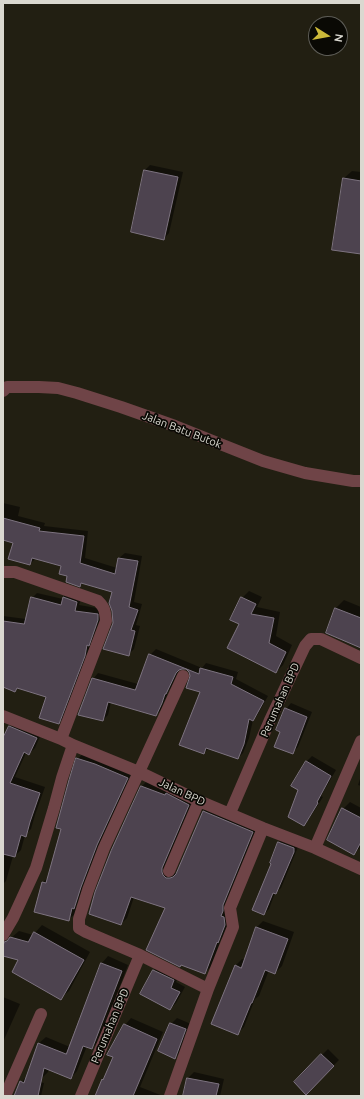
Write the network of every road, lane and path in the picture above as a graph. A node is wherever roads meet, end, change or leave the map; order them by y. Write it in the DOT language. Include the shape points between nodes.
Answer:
graph roads {
  1 [pos="3,391"];
  2 [pos="358,483"];
  3 [pos="3,572"];
  4 [pos="361,658"];
  5 [pos="184,676"];
  6 [pos="3,716"];
  7 [pos="61,739"];
  8 [pos="361,741"];
  9 [pos="73,745"];
  10 [pos="139,772"];
  11 [pos="199,800"];
  12 [pos="230,814"];
  13 [pos="262,828"];
  14 [pos="314,848"];
  15 [pos="361,869"];
  16 [pos="169,871"];
  17 [pos="3,935"];
  18 [pos="140,955"];
  19 [pos="208,989"];
  20 [pos="41,1014"];
  21 [pos="5,1096"];
  22 [pos="81,1096"];
  23 [pos="170,1096"];
  1 -- 2 [label="street, Jalan Batu Butok" via="7,387 58,388 175,426 263,461 305,473"];
  3 -- 7 [label="street" via="15,572 98,601 106,611 106,621"];
  4 -- 12 [label="street, Perumahan BPD" via="321,639 311,639 308,642 270,720"];
  5 -- 10 [label="street"];
  6 -- 7 [label="street, Jalan BPD"];
  7 -- 9 [label="street, Jalan BPD"];
  8 -- 14 [label="street"];
  9 -- 10 [label="street, Jalan BPD"];
  9 -- 17 [label="street" via="36,868"];
  10 -- 11 [label="street, Jalan BPD"];
  10 -- 18 [label="street" via="104,848 88,890 79,919 79,928"];
  11 -- 12 [label="street, Jalan BPD"];
  11 -- 16 [label="street"];
  12 -- 13 [label="street, Jalan BPD"];
  13 -- 14 [label="street, Jalan BPD"];
  13 -- 19 [label="street" via="230,908 233,927"];
  14 -- 15 [label="street, Jalan BPD"];
  18 -- 19 [label="street"];
  18 -- 22 [label="street, Perumahan BPD"];
  19 -- 23 [label="street"];
  20 -- 21 [label="street"];
}
